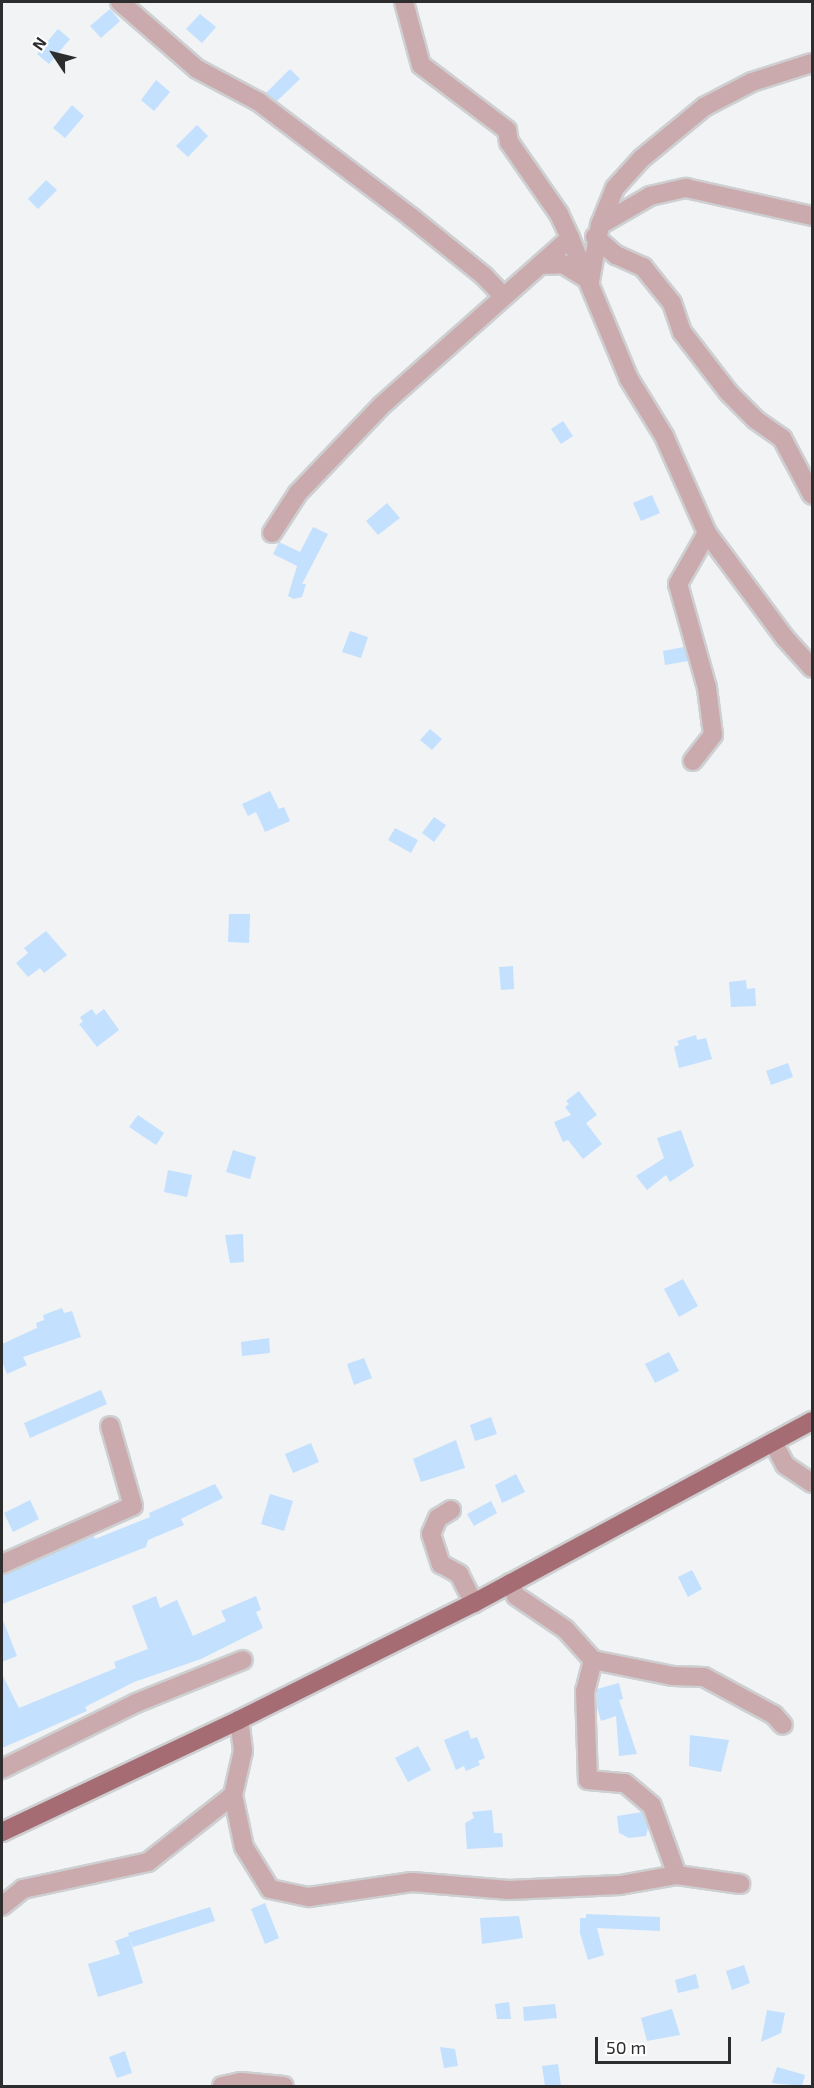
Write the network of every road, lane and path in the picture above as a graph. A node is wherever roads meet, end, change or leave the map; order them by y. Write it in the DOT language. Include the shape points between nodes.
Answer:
graph roads {
  1 [pos="120,2"];
  2 [pos="404,2"];
  3 [pos="813,63"];
  4 [pos="813,216"];
  5 [pos="598,231"];
  6 [pos="570,238"];
  7 [pos="540,265"];
  8 [pos="590,281"];
  9 [pos="503,296"];
  10 [pos="813,495"];
  11 [pos="272,532"];
  12 [pos="708,533"];
  13 [pos="813,668"];
  14 [pos="693,761"];
  15 [pos="813,1421"];
  16 [pos="111,1425"];
  17 [pos="773,1443"];
  18 [pos="813,1483"];
  19 [pos="451,1510"];
  20 [pos="4,1557"];
  21 [pos="510,1583"];
  22 [pos="474,1603"];
  23 [pos="243,1660"];
  24 [pos="593,1660"];
  25 [pos="239,1720"];
  26 [pos="783,1725"];
  27 [pos="2,1769"];
  28 [pos="233,1795"];
  29 [pos="2,1832"];
  30 [pos="677,1875"];
  31 [pos="740,1884"];
  32 [pos="2,1906"];
  33 [pos="222,2086"];
  34 [pos="284,2086"];
  1 -- 9 [label="street" via="197,69 259,102 411,217"];
  2 -- 6 [label="street" via="421,64 507,130 509,142 559,214"];
  3 -- 5 [label="street" via="752,82 704,107 634,166 615,188"];
  4 -- 5 [label="street" via="686,188 650,196"];
  5 -- 8 [label="street"];
  5 -- 10 [label="street" via="616,255 643,267 672,303 682,332 729,393 756,420 782,438"];
  6 -- 7 [label="street"];
  6 -- 8 [label="street"];
  7 -- 8 [label="street" via="563,264"];
  7 -- 9 [label="street"];
  8 -- 12 [label="street" via="629,379 664,436"];
  9 -- 11 [label="street" via="381,406 298,493"];
  12 -- 13 [label="street" via="785,638"];
  12 -- 14 [label="street" via="678,584 707,687 713,735"];
  15 -- 17 [label="main road"];
  16 -- 20 [label="street" via="133,1506"];
  17 -- 18 [label="street" via="785,1465"];
  17 -- 21 [label="main road"];
  19 -- 22 [label="street" via="438,1518 431,1534 441,1564 459,1574"];
  21 -- 22 [label="main road"];
  21 -- 24 [label="street" via="516,1596 565,1629"];
  22 -- 25 [label="main road"];
  23 -- 27 [label="street" via="136,1703"];
  24 -- 26 [label="street" via="673,1676 704,1677 774,1715"];
  24 -- 30 [label="street" via="585,1691 588,1780 625,1784 652,1806"];
  25 -- 28 [label="street" via="243,1751"];
  25 -- 29 [label="main road"];
  28 -- 30 [label="street" via="244,1847 270,1889 309,1897 412,1882 509,1890 620,1885"];
  28 -- 32 [label="street" via="148,1862 23,1888"];
  30 -- 31 [label="street"];
  33 -- 34 [label="street" via="241,2082"];
}
